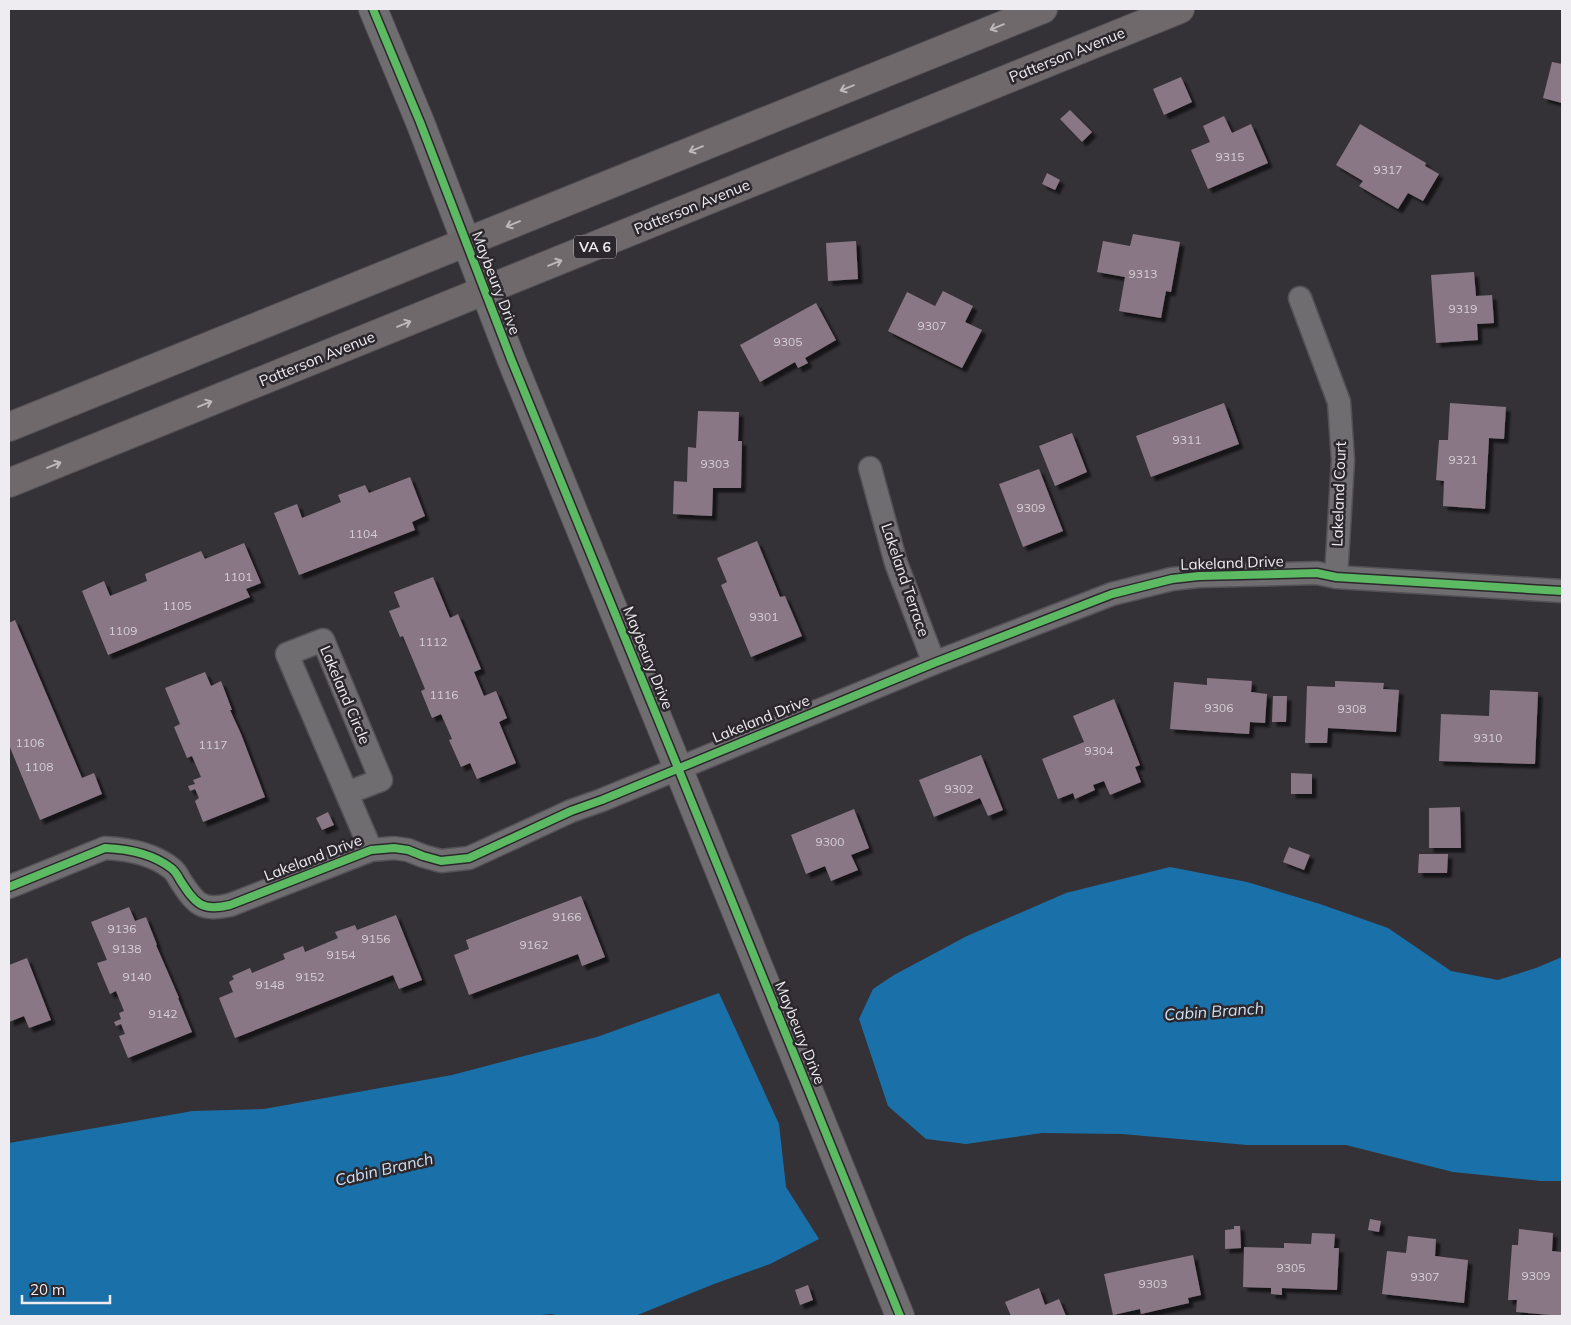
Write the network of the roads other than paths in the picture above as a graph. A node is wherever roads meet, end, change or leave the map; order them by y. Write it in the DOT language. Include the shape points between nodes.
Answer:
graph roads {
  1 [pos="373,9"];
  2 [pos="1043,9"];
  3 [pos="1180,9"];
  4 [pos="466,242"];
  5 [pos="485,292"];
  6 [pos="1300,298"];
  7 [pos="9,427"];
  8 [pos="870,468"];
  9 [pos="9,483"];
  10 [pos="1336,578"];
  11 [pos="1562,591"];
  12 [pos="934,663"];
  13 [pos="678,768"];
  14 [pos="347,793"];
  15 [pos="371,850"];
  16 [pos="9,887"];
  17 [pos="900,1316"];
  1 -- 4 [label="street, Maybeury Drive"];
  2 -- 4 [label="main road, one-way"];
  5 -- 3 [label="main road, Patterson Avenue / VA 6, one-way"];
  4 -- 5 [label="street, Maybeury Drive"];
  4 -- 7 [label="main road"];
  9 -- 5 [label="main road, Patterson Avenue / VA 6, one-way"];
  5 -- 13 [label="street, Maybeury Drive"];
  6 -- 10 [label="street, Lakeland Court" via="1339,402 1343,460"];
  8 -- 12 [label="street, Lakeland Terrace" via="896,563"];
  10 -- 11 [label="street, Lakeland Drive"];
  10 -- 12 [label="street, Lakeland Drive" via="1317,573 1259,573 1172,579 1112,594"];
  12 -- 13 [label="street, Lakeland Drive"];
  13 -- 15 [label="street, Lakeland Drive" via="571,811 469,858 441,861 408,850"];
  13 -- 17 [label="street, Maybeury Drive"];
  14 -- 14 [label="street, Lakeland Circle" via="381,780 323,640 287,654"];
  14 -- 15 [label="street, Lakeland Circle"];
  15 -- 16 [label="street, Lakeland Drive" via="219,908 210,908 194,900 173,869 156,859 120,849 106,848"];
}
